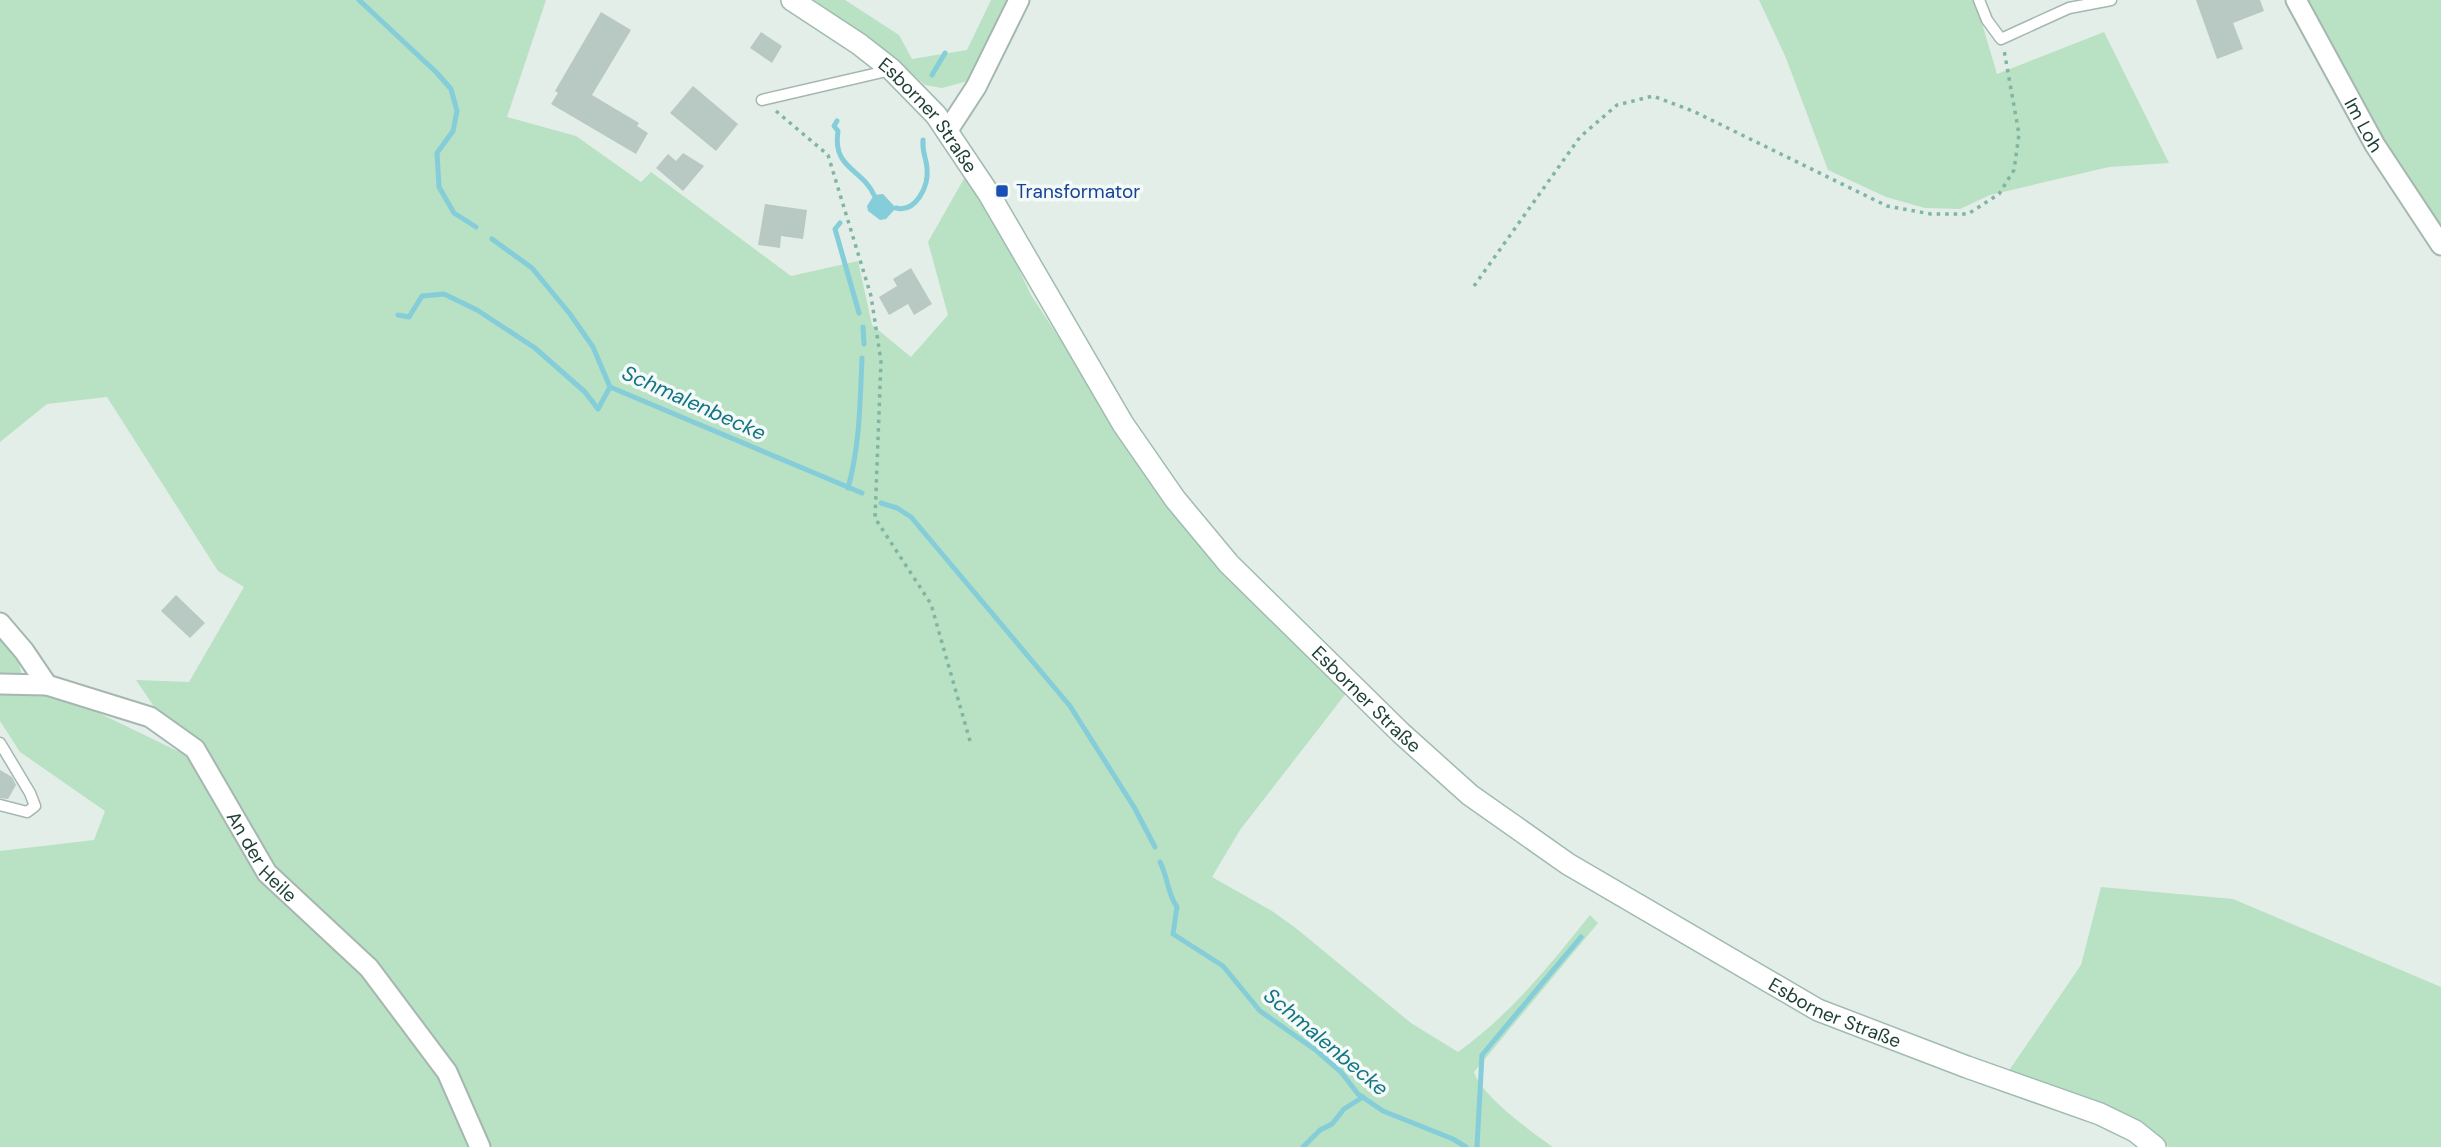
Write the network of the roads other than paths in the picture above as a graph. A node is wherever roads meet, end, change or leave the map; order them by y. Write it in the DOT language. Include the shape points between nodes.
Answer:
graph roads {
  1 [pos="792,0"];
  2 [pos="1019,0"];
  3 [pos="1979,0"];
  4 [pos="2111,0"];
  5 [pos="2296,0"];
  6 [pos="2078,3"];
  7 [pos="891,69"];
  8 [pos="762,100"];
  9 [pos="948,130"];
  10 [pos="2441,245"];
  11 [pos="0,623"];
  12 [pos="0,684"];
  13 [pos="47,685"];
  14 [pos="0,743"];
  15 [pos="0,806"];
  16 [pos="480,1147"];
  17 [pos="2155,1147"];
  1 -- 7 [label="main road, Esborner Straße"];
  2 -- 9 [label="street" via="976,87"];
  3 -- 6 [label="lane" via="2001,39"];
  4 -- 6 [label="lane"];
  5 -- 10 [label="street, Im Loh" via="2375,145"];
  7 -- 8 [label="lane"];
  7 -- 9 [label="main road, Esborner Straße"];
  9 -- 17 [label="main road, Esborner Straße" via="1123,424 1175,499 1229,564 1470,795 1568,864 1818,1010 2100,1114"];
  11 -- 13 [label="street"];
  12 -- 13 [label="street, An der Heile"];
  13 -- 16 [label="street, An der Heile" via="150,717 195,749 267,873 369,968 447,1072"];
  14 -- 15 [label="lane" via="35,806 27,812"];
}
